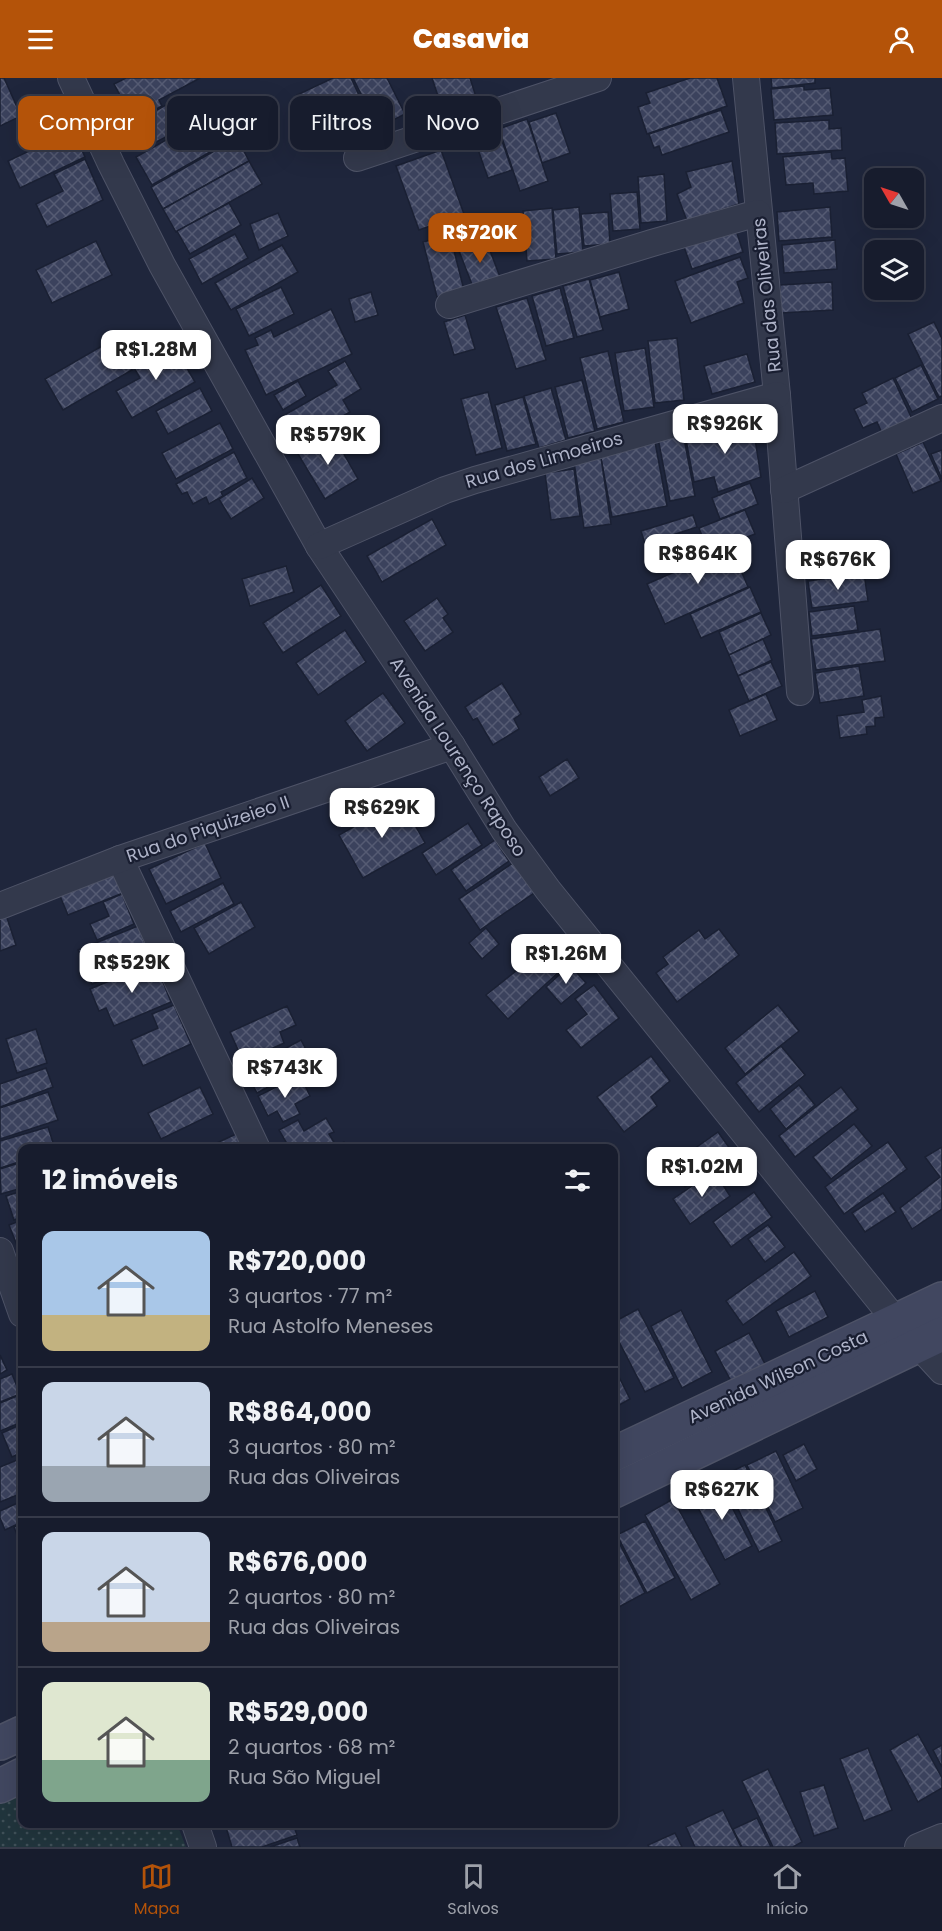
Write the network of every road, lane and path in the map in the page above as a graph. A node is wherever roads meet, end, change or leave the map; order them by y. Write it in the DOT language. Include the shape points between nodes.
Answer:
graph roads {
  1 [pos="71,78"];
  2 [pos="598,78"];
  3 [pos="746,78"];
  4 [pos="357,158"];
  5 [pos="758,213"];
  6 [pos="449,305"];
  7 [pos="777,395"];
  8 [pos="942,418"];
  9 [pos="784,490"];
  10 [pos="319,546"];
  11 [pos="800,692"];
  12 [pos="452,746"];
  13 [pos="120,859"];
  14 [pos="0,906"];
  15 [pos="255,1144"];
  16 [pos="0,1251"];
  17 [pos="942,1299"];
  18 [pos="16,1313"];
  19 [pos="896,1321"];
  20 [pos="930,1340"];
  21 [pos="942,1371"];
  22 [pos="618,1452"];
  23 [pos="618,1489"];
  24 [pos="18,1735"];
  25 [pos="0,1743"];
  26 [pos="18,1777"];
  27 [pos="0,1786"];
  28 [pos="197,1828"];
  29 [pos="942,1837"];
  30 [pos="204,1847"];
  31 [pos="918,1847"];
  1 -- 10 [label="street, Avenida Lourenço Raposo" via="162,265"];
  2 -- 4 [label="street"];
  3 -- 5 [label="street, Rua das Oliveiras"];
  5 -- 6 [label="street"];
  5 -- 7 [label="street, Rua das Oliveiras"];
  7 -- 9 [label="street, Rua das Oliveiras"];
  7 -- 10 [label="street, Rua dos Limoeiros" via="475,480"];
  8 -- 9 [label="street"];
  9 -- 11 [label="street, Rua das Oliveiras"];
  10 -- 12 [label="street, Avenida Lourenço Raposo"];
  12 -- 13 [label="street, Rua do Piquizeieo II"];
  12 -- 19 [label="street, Avenida Lourenço Raposo" via="504,830 548,890"];
  13 -- 14 [label="street, Rua do Piquizeieo II"];
  13 -- 15 [label="street"];
  16 -- 18 [label="street"];
  17 -- 19 [label="street, Avenida Wilson Costa"];
  19 -- 20 [label="street, Avenida Lourenço Raposo"];
  19 -- 22 [label="street, Avenida Wilson Costa"];
  20 -- 21 [label="street, Avenida Lourenço Raposo"];
  20 -- 23 [label="street"];
  24 -- 25 [label="street"];
  26 -- 27 [label="street"];
  28 -- 30 [label="street"];
  29 -- 31 [label="street"];
}
